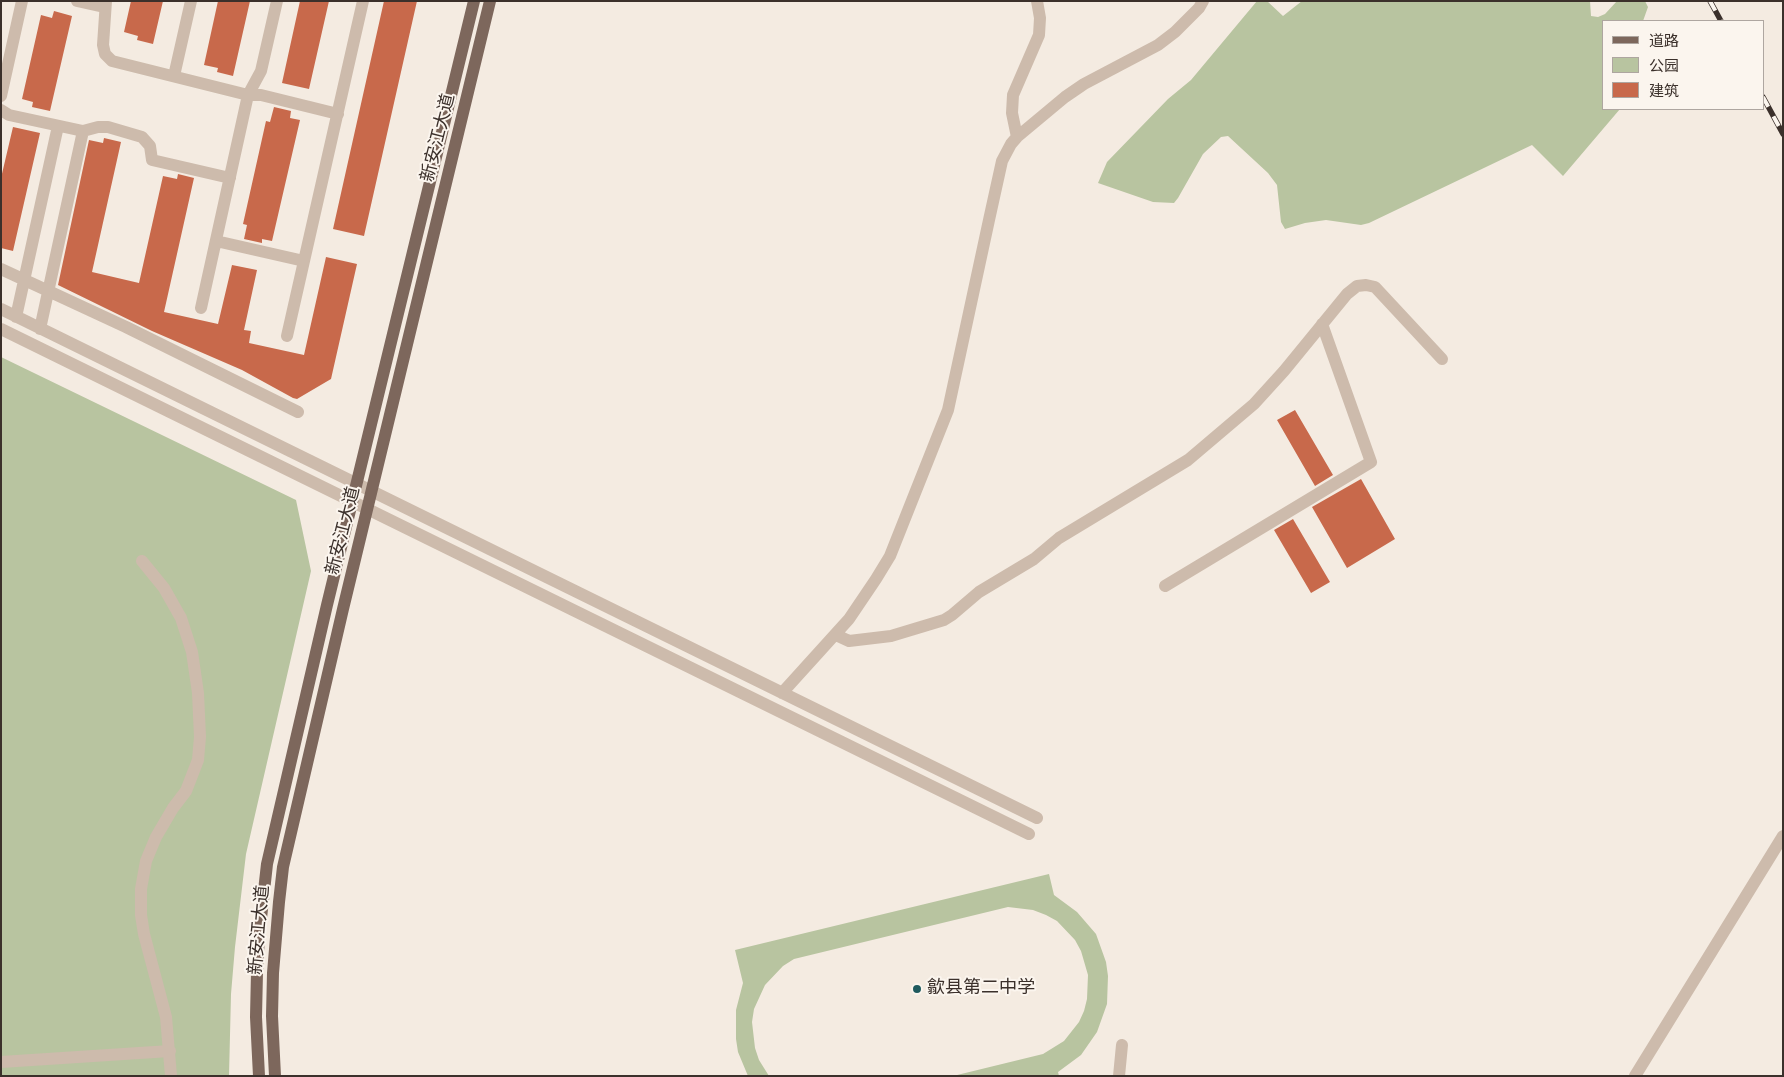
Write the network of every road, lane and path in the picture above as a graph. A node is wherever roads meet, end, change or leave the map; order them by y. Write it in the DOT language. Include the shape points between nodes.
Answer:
graph roads {
  1 [pos="22,1"];
  2 [pos="77,1"];
  3 [pos="191,1"];
  4 [pos="277,1"];
  5 [pos="363,1"];
  6 [pos="474,1"];
  7 [pos="490,1"];
  8 [pos="1037,1"];
  9 [pos="1203,1"];
  10 [pos="105,4"];
  11 [pos="174,76"];
  12 [pos="248,95"];
  13 [pos="1,96"];
  14 [pos="1,110"];
  15 [pos="338,114"];
  16 [pos="58,126"];
  17 [pos="83,131"];
  18 [pos="1017,137"];
  19 [pos="230,178"];
  20 [pos="216,241"];
  21 [pos="304,261"];
  22 [pos="1,269"];
  23 [pos="24,280"];
  24 [pos="48,291"];
  25 [pos="201,308"];
  26 [pos="1,310"];
  27 [pos="16,317"];
  28 [pos="1322,324"];
  29 [pos="1,329"];
  30 [pos="40,329"];
  31 [pos="287,336"];
  32 [pos="1442,359"];
  33 [pos="298,412"];
  34 [pos="356,485"];
  35 [pos="371,492"];
  36 [pos="352,502"];
  37 [pos="367,510"];
  38 [pos="142,561"];
  39 [pos="1165,586"];
  40 [pos="836,635"];
  41 [pos="782,694"];
  42 [pos="1037,818"];
  43 [pos="1029,834"];
  44 [pos="1783,836"];
  45 [pos="1122,1045"];
  46 [pos="170,1051"];
  47 [pos="1,1062"];
  48 [pos="172,1076"];
  49 [pos="259,1076"];
  50 [pos="275,1076"];
  51 [pos="1119,1076"];
  52 [pos="1635,1076"];
  1 -- 13 [label="street"];
  2 -- 10 [label="street"];
  3 -- 11 [label="street"];
  4 -- 12 [label="street" via="261,71"];
  5 -- 15 [label="street"];
  6 -- 34 [label="main road, 新安江大道"];
  7 -- 35 [label="main road, 新安江大道"];
  8 -- 18 [label="street" via="1039,35 1013,95 1012,113"];
  9 -- 18 [label="street" via="1175,32 1158,45 1084,84"];
  10 -- 11 [label="street" via="103,45 108,58"];
  11 -- 12 [label="street"];
  12 -- 15 [label="street" via="261,95"];
  12 -- 19 [label="street"];
  14 -- 16 [label="street" via="9,115"];
  15 -- 21 [label="street"];
  16 -- 17 [label="street"];
  16 -- 23 [label="street"];
  17 -- 19 [label="street" via="108,127 142,137 152,150 152,160"];
  17 -- 24 [label="street"];
  18 -- 40 [label="street" via="1002,161 944,424 890,556"];
  19 -- 20 [label="street"];
  20 -- 21 [label="street"];
  20 -- 25 [label="street"];
  21 -- 31 [label="street"];
  22 -- 23 [label="street"];
  23 -- 24 [label="street"];
  23 -- 27 [label="street"];
  24 -- 30 [label="street"];
  24 -- 33 [label="street"];
  26 -- 27 [label="street"];
  27 -- 30 [label="street"];
  28 -- 32 [label="street" via="1353,288 1375,287"];
  28 -- 39 [label="street" via="1371,462"];
  28 -- 40 [label="street" via="1254,404 1199,452 1059,538 1034,559 979,592 952,616 891,636 849,641"];
  29 -- 36 [label="street"];
  30 -- 34 [label="street"];
  34 -- 35 [label="street"];
  34 -- 36 [label="main road, 新安江大道"];
  35 -- 37 [label="main road, 新安江大道"];
  35 -- 41 [label="street"];
  36 -- 37 [label="street"];
  36 -- 49 [label="main road, 新安江大道" via="267,864 257,972"];
  37 -- 43 [label="street"];
  37 -- 50 [label="main road, 新安江大道" via="284,867 273,973"];
  38 -- 46 [label="street" via="164,588 181,618 192,652 198,693 198,760 186,791 156,837 146,862 141,889 144,934 161,995"];
  40 -- 41 [label="street"];
  41 -- 42 [label="street"];
  44 -- 52 [label="street"];
  45 -- 51 [label="street"];
  46 -- 47 [label="street"];
  46 -- 48 [label="street"];
}
